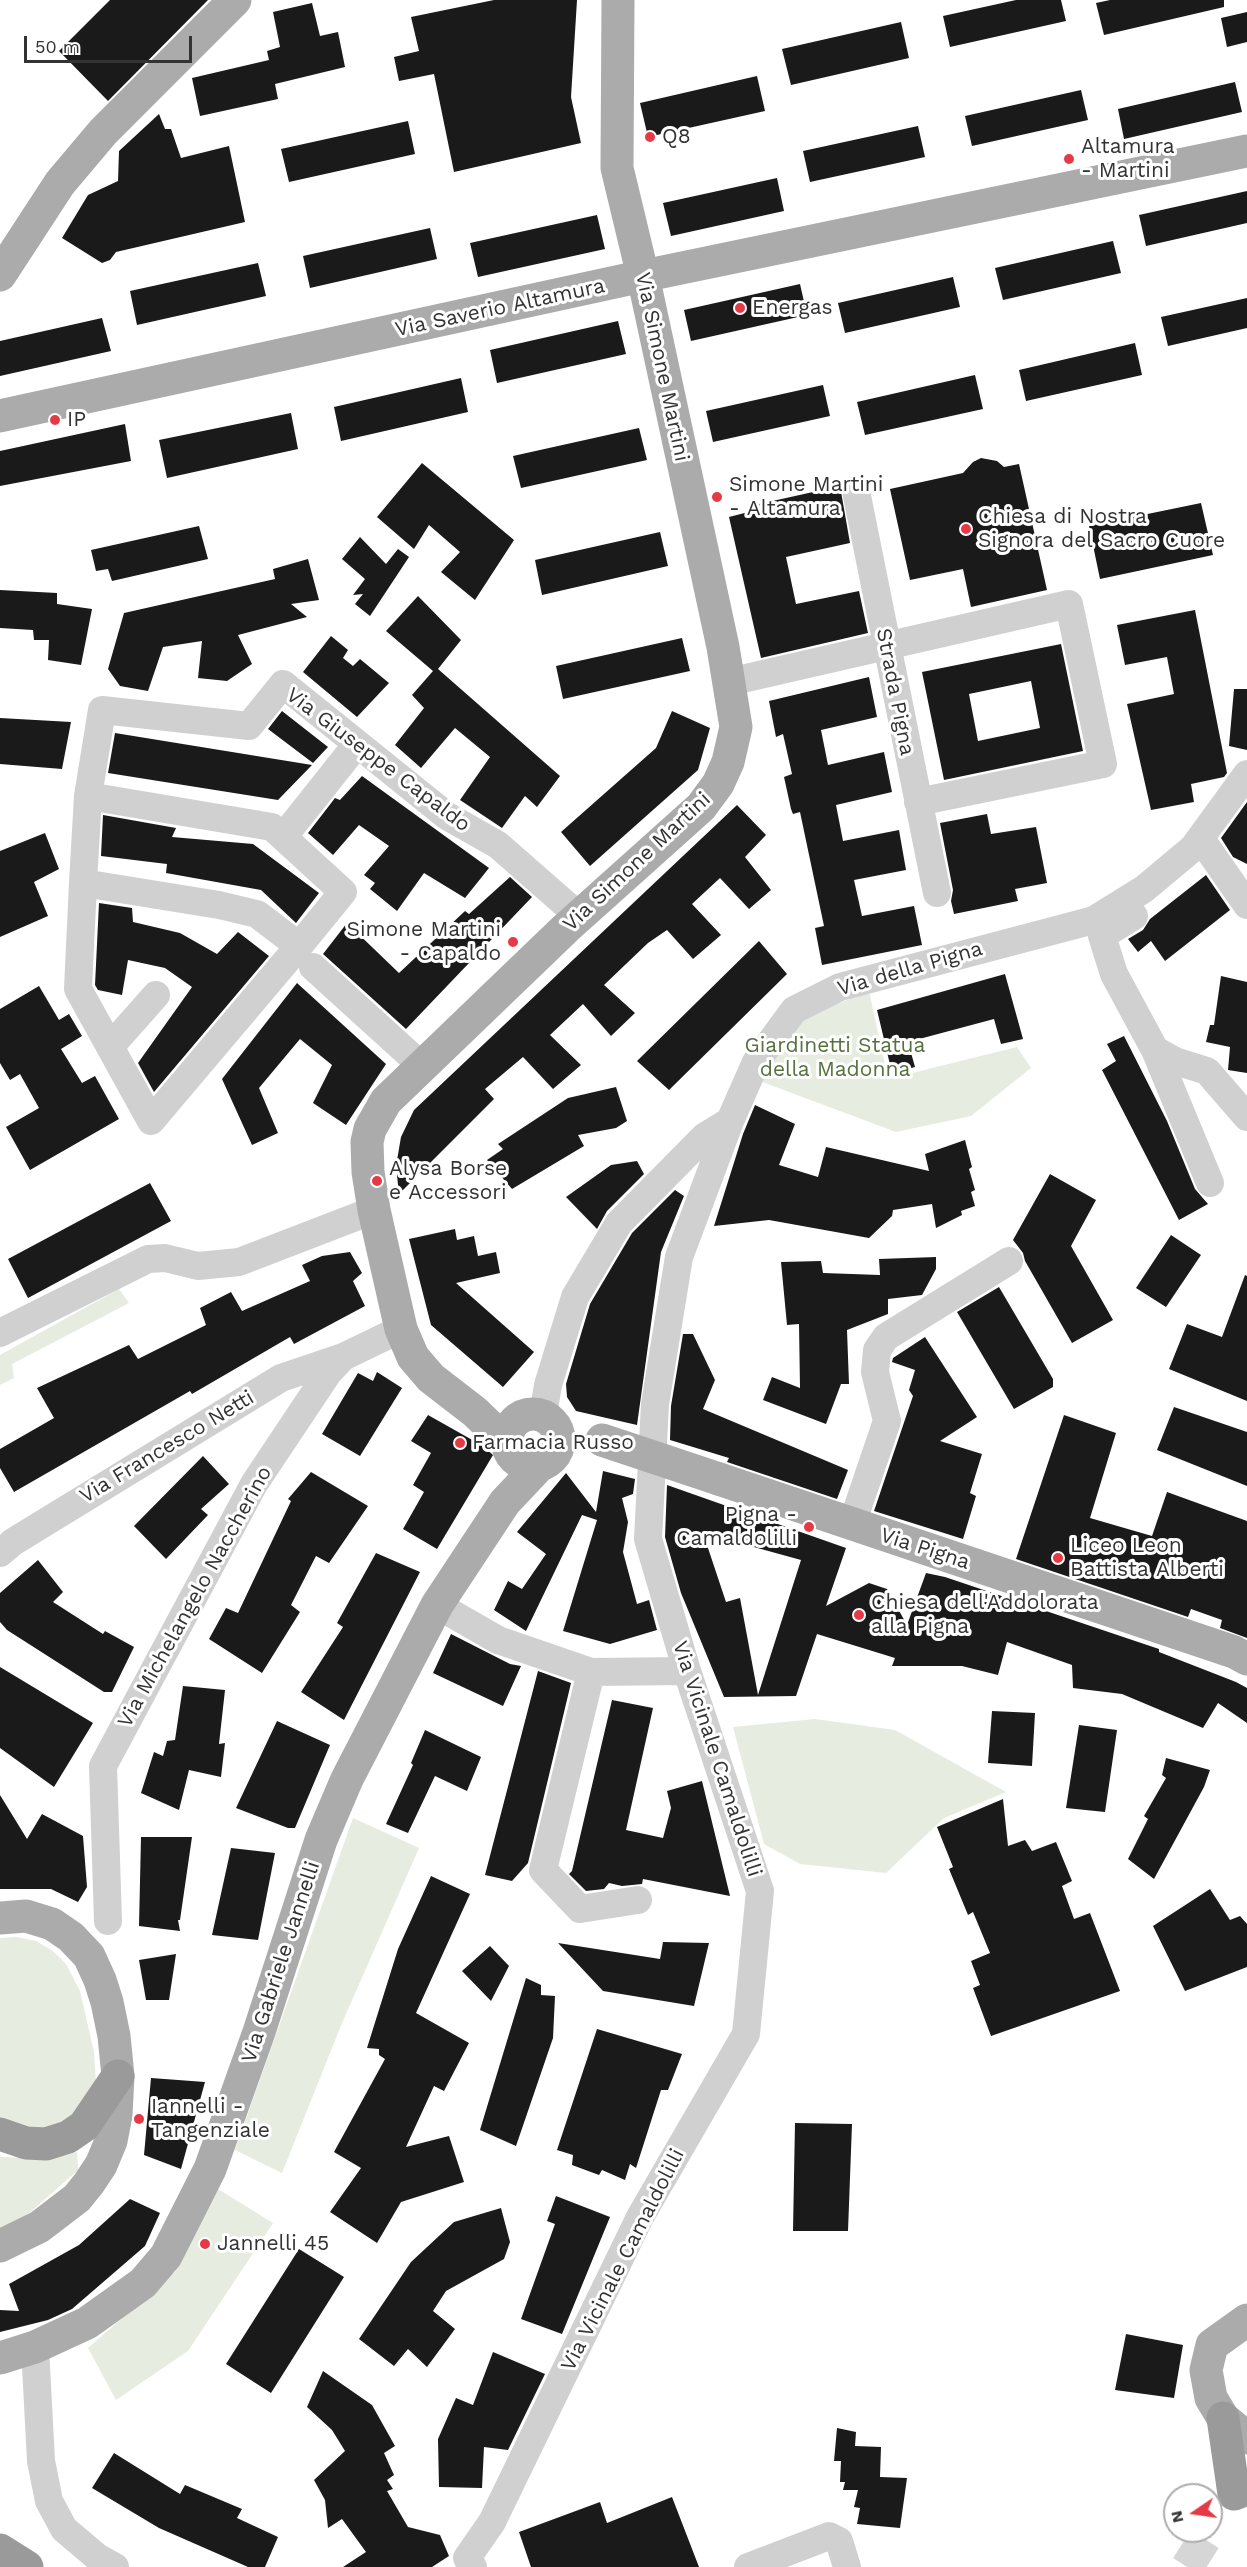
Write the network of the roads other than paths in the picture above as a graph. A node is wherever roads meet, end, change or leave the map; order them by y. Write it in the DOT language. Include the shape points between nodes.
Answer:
graph roads {
  1 [pos="235,0"];
  2 [pos="618,0"];
  3 [pos="1247,151"];
  4 [pos="0,275"];
  5 [pos="643,276"];
  6 [pos="0,416"];
  7 [pos="856,491"];
  8 [pos="886,646"];
  9 [pos="729,682"];
  10 [pos="357,744"];
  11 [pos="1247,774"];
  12 [pos="88,796"];
  13 [pos="918,802"];
  14 [pos="284,836"];
  15 [pos="1206,848"];
  16 [pos="83,883"];
  17 [pos="937,892"];
  18 [pos="1247,905"];
  19 [pos="579,916"];
  20 [pos="306,957"];
  21 [pos="156,995"];
  22 [pos="110,1047"];
  23 [pos="1155,1050"];
  24 [pos="422,1066"];
  25 [pos="1247,1117"];
  26 [pos="730,1121"];
  27 [pos="1210,1183"];
  28 [pos="374,1210"];
  29 [pos="1009,1261"];
  30 [pos="401,1329"];
  31 [pos="0,1333"];
  32 [pos="343,1357"];
  33 [pos="533,1439"];
  34 [pos="852,1524"];
  35 [pos="0,1553"];
  36 [pos="437,1605"];
  37 [pos="1247,1659"];
  38 [pos="687,1671"];
  39 [pos="591,1672"];
  40 [pos="638,1899"];
  41 [pos="0,1918"];
  42 [pos="108,1921"];
  43 [pos="118,2076"];
  44 [pos="0,2134"];
  45 [pos="0,2246"];
  46 [pos="1247,2320"];
  47 [pos="35,2347"];
  48 [pos="0,2358"];
  49 [pos="1235,2428"];
  50 [pos="1241,2491"];
  51 [pos="0,2550"];
  52 [pos="470,2562"];
  53 [pos="27,2567"];
  54 [pos="115,2567"];
  55 [pos="748,2567"];
  56 [pos="847,2567"];
  1 -- 4 [label="main road" via="103,132 60,183"];
  2 -- 5 [label="main road, Via Simone Martini" via="617,168"];
  3 -- 5 [label="main road, Via Saverio Altamura"];
  5 -- 6 [label="main road, Via Saverio Altamura"];
  5 -- 9 [label="main road, Via Simone Martini"];
  7 -- 8 [label="street, Strada Pigna"];
  8 -- 9 [label="street"];
  8 -- 13 [label="street, Strada Pigna"];
  8 -- 13 [label="street" via="1069,604 1103,764"];
  9 -- 19 [label="main road, Via Simone Martini" via="736,727 718,784 701,807"];
  10 -- 12 [label="street, Via Giuseppe Capaldo" via="284,684 249,726 102,711"];
  10 -- 14 [label="street"];
  10 -- 19 [label="street, Via Giuseppe Capaldo" via="447,816 498,845"];
  11 -- 15 [label="street"];
  12 -- 14 [label="street" via="272,827"];
  12 -- 16 [label="street"];
  13 -- 17 [label="street, Strada Pigna"];
  14 -- 20 [label="street" via="343,892"];
  15 -- 18 [label="street"];
  15 -- 23 [label="street" via="1175,886 1102,936 1114,974"];
  15 -- 26 [label="street, Via della Pigna" via="1095,920 840,987 794,1010 756,1062"];
  16 -- 20 [label="street" via="257,914"];
  16 -- 22 [label="street" via="78,989"];
  19 -- 24 [label="main road, Via Simone Martini"];
  20 -- 22 [label="street" via="151,1121"];
  20 -- 24 [label="street"];
  21 -- 22 [label="street"];
  23 -- 25 [label="street" via="1207,1071"];
  23 -- 27 [label="street"];
  24 -- 28 [label="main road, Via Simone Martini" via="386,1101 370,1129 367,1142"];
  26 -- 33 [label="street" via="704,1137 619,1223 575,1297"];
  26 -- 38 [label="street, Via Vicinale Camaldolilli" via="679,1257 655,1404 648,1539"];
  28 -- 30 [label="main road, Via Simone Martini"];
  28 -- 31 [label="street" via="239,1262 198,1266 165,1258 148,1259"];
  29 -- 34 [label="street" via="886,1337 877,1350 875,1372 887,1421"];
  30 -- 32 [label="street, Via Michelangelo Naccherino"];
  30 -- 33 [label="main road, Via Simone Martini" via="413,1357 431,1378 475,1412"];
  32 -- 35 [label="street, Via Francesco Netti" via="280,1378"];
  32 -- 42 [label="street, Via Michelangelo Naccherino" via="328,1373 254,1484 103,1766"];
  33 -- 34 [label="main road, Via Pigna, bridge" via="602,1440"];
  33 -- 36 [label="main road, Via Gabriele Jannelli" via="505,1502"];
  34 -- 37 [label="main road, Via Pigna"];
  36 -- 39 [label="street" via="498,1640"];
  36 -- 47 [label="main road, Via Gabriele Jannelli" via="347,1779 321,1840 255,2042 210,2169 189,2214 166,2256 143,2283 87,2323"];
  38 -- 39 [label="street"];
  38 -- 52 [label="street, Via Vicinale Camaldolilli" via="760,1891 746,2034 640,2217"];
  39 -- 40 [label="street" via="543,1870 580,1909"];
  41 -- 43 [label="main road" via="27,1916 52,1924 89,1956 107,2002"];
  43 -- 44 [label="highway" via="84,2126 68,2137 46,2144 26,2143"];
  43 -- 45 [label="main road" via="111,2141 89,2183 39,2227"];
  46 -- 49 [label="main road" via="1212,2345 1206,2370 1211,2398"];
  47 -- 48 [label="main road, Via Gabriele Jannelli"];
  47 -- 54 [label="street" via="41,2461 49,2501 64,2529"];
  49 -- 50 [label="highway"];
  51 -- 53 [label="highway"];
  55 -- 56 [label="street" via="829,2536 839,2541"];
}
